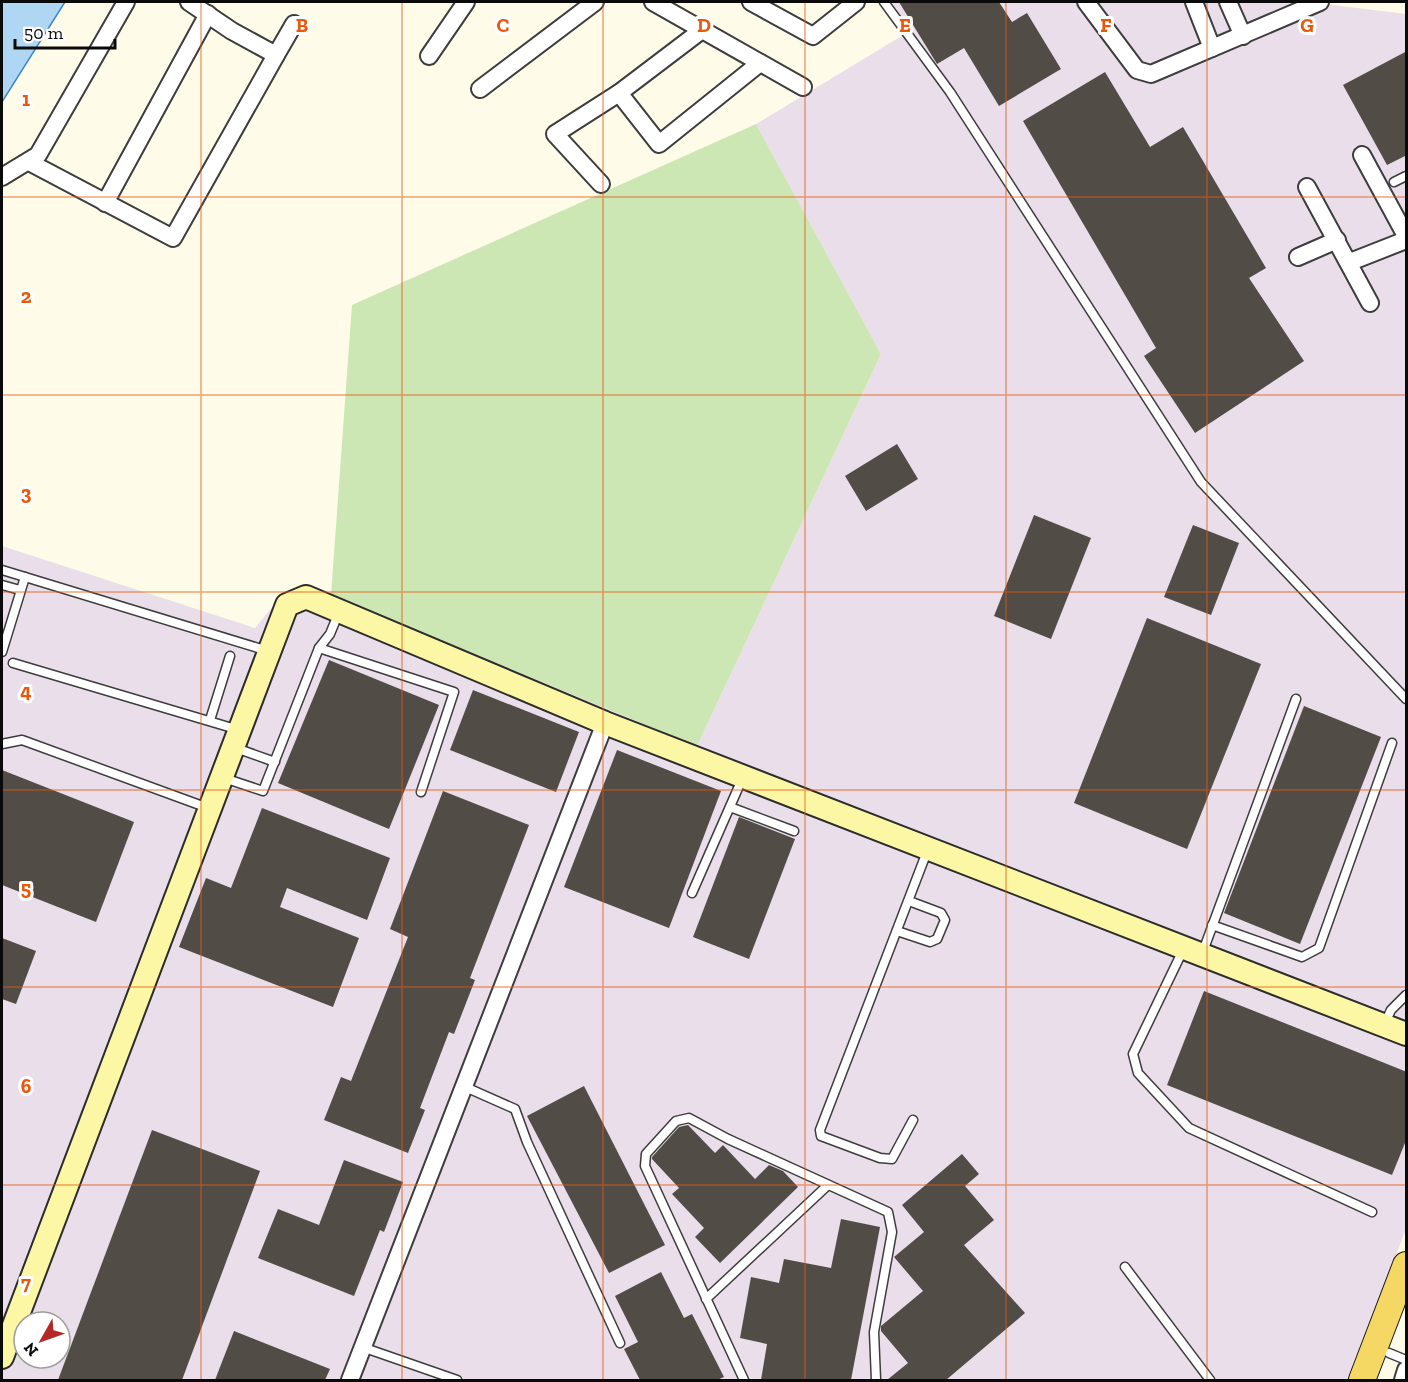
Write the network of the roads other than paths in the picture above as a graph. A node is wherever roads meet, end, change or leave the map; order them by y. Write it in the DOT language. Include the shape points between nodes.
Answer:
graph roads {
  1 [pos="126,2"];
  2 [pos="189,2"];
  3 [pos="466,2"];
  4 [pos="595,2"];
  5 [pos="653,2"];
  6 [pos="751,2"];
  7 [pos="856,2"];
  8 [pos="884,2"];
  9 [pos="1086,2"];
  10 [pos="1194,2"];
  11 [pos="1228,2"];
  12 [pos="1320,2"];
  13 [pos="208,14"];
  14 [pos="294,24"];
  15 [pos="702,30"];
  16 [pos="1243,36"];
  17 [pos="1212,48"];
  18 [pos="276,55"];
  19 [pos="429,56"];
  20 [pos="760,63"];
  21 [pos="803,87"];
  22 [pos="480,89"];
  23 [pos="619,93"];
  24 [pos="1362,155"];
  25 [pos="29,162"];
  26 [pos="1407,176"];
  27 [pos="2,177"];
  28 [pos="1395,182"];
  29 [pos="601,184"];
  30 [pos="1307,187"];
  31 [pos="105,202"];
  32 [pos="1407,238"];
  33 [pos="1337,240"];
  34 [pos="1298,257"];
  35 [pos="1350,262"];
  36 [pos="1370,303"];
  37 [pos="2,570"];
  38 [pos="25,577"];
  39 [pos="2,585"];
  40 [pos="20,590"];
  41 [pos="339,611"];
  42 [pos="319,648"];
  43 [pos="270,651"];
  44 [pos="2,652"];
  45 [pos="230,656"];
  46 [pos="13,663"];
  47 [pos="1296,699"];
  48 [pos="1407,699"];
  49 [pos="210,720"];
  50 [pos="605,723"];
  51 [pos="236,738"];
  52 [pos="1392,743"];
  53 [pos="2,744"];
  54 [pos="275,762"];
  55 [pos="221,777"];
  56 [pos="743,777"];
  57 [pos="421,792"];
  58 [pos="730,807"];
  59 [pos="210,809"];
  60 [pos="794,831"];
  61 [pos="929,849"];
  62 [pos="692,893"];
  63 [pos="909,901"];
  64 [pos="1212,925"];
  65 [pos="897,931"];
  66 [pos="1193,951"];
  67 [pos="1407,995"];
  68 [pos="1384,1025"];
  69 [pos="1407,1034"];
  70 [pos="463,1086"];
  71 [pos="913,1120"];
  72 [pos="828,1185"];
  73 [pos="1372,1212"];
  74 [pos="1407,1265"];
  75 [pos="1125,1267"];
  76 [pos="706,1299"];
  77 [pos="1407,1312"];
  78 [pos="620,1344"];
  79 [pos="362,1347"];
  80 [pos="2,1357"];
  81 [pos="1401,1361"];
  82 [pos="350,1380"];
  83 [pos="456,1380"];
  84 [pos="744,1380"];
  85 [pos="876,1380"];
  86 [pos="1210,1380"];
  87 [pos="1362,1380"];
  88 [pos="1379,1380"];
  89 [pos="1403,1380"];
  1 -- 25 [label="street" via="38,155"];
  2 -- 13 [label="street"];
  3 -- 19 [label="street"];
  4 -- 22 [label="street"];
  5 -- 15 [label="street"];
  6 -- 7 [label="street" via="813,36"];
  8 -- 48 [label="lane" via="950,93 1201,482"];
  9 -- 17 [label="street" via="1137,70 1150,74"];
  10 -- 17 [label="street"];
  11 -- 16 [label="street"];
  12 -- 16 [label="street"];
  13 -- 18 [label="street"];
  13 -- 31 [label="street"];
  14 -- 18 [label="street"];
  15 -- 20 [label="street"];
  15 -- 23 [label="street"];
  16 -- 17 [label="street"];
  18 -- 31 [label="street" via="173,238"];
  20 -- 21 [label="street"];
  20 -- 23 [label="street" via="659,144"];
  23 -- 29 [label="street" via="555,134"];
  24 -- 32 [label="street"];
  25 -- 27 [label="street"];
  25 -- 31 [label="street"];
  26 -- 28 [label="lane"];
  30 -- 33 [label="street"];
  32 -- 35 [label="street"];
  33 -- 34 [label="street"];
  33 -- 35 [label="street"];
  35 -- 36 [label="street"];
  37 -- 38 [label="lane"];
  38 -- 40 [label="lane"];
  38 -- 43 [label="lane"];
  39 -- 40 [label="lane"];
  40 -- 44 [label="lane"];
  41 -- 42 [label="lane" via="330,634"];
  41 -- 43 [label="street" via="306,597 287,605"];
  41 -- 50 [label="street"];
  42 -- 54 [label="lane"];
  42 -- 57 [label="lane" via="454,692"];
  43 -- 51 [label="street"];
  45 -- 49 [label="lane"];
  46 -- 49 [label="lane"];
  47 -- 64 [label="lane"];
  49 -- 51 [label="lane"];
  50 -- 56 [label="street"];
  50 -- 70 [label="street"];
  51 -- 54 [label="lane"];
  51 -- 55 [label="street"];
  52 -- 64 [label="lane" via="1318,948 1302,957"];
  53 -- 59 [label="lane" via="22,740"];
  54 -- 55 [label="lane" via="263,791"];
  55 -- 59 [label="street"];
  56 -- 58 [label="lane"];
  56 -- 61 [label="street"];
  58 -- 60 [label="lane"];
  58 -- 62 [label="lane"];
  59 -- 80 [label="street"];
  61 -- 63 [label="lane"];
  61 -- 66 [label="street"];
  63 -- 65 [label="lane"];
  63 -- 65 [label="lane" via="941,913 945,920 937,939 930,942"];
  64 -- 66 [label="lane"];
  65 -- 71 [label="lane" via="820,1130 821,1136 892,1159"];
  66 -- 68 [label="street"];
  66 -- 73 [label="lane" via="1133,1054 1138,1073 1189,1128"];
  67 -- 68 [label="lane" via="1391,1010"];
  68 -- 69 [label="street"];
  70 -- 78 [label="lane" via="515,1109"];
  70 -- 79 [label="street"];
  72 -- 76 [label="lane"];
  72 -- 76 [label="lane" via="688,1118 676,1121 646,1154 645,1166"];
  72 -- 85 [label="lane" via="888,1212 892,1232 874,1332"];
  74 -- 87 [label="main road"];
  75 -- 86 [label="lane"];
  76 -- 84 [label="lane"];
  77 -- 81 [label="main road"];
  79 -- 82 [label="street"];
  79 -- 83 [label="lane"];
  81 -- 88 [label="main road"];
  81 -- 89 [label="street"];
}
